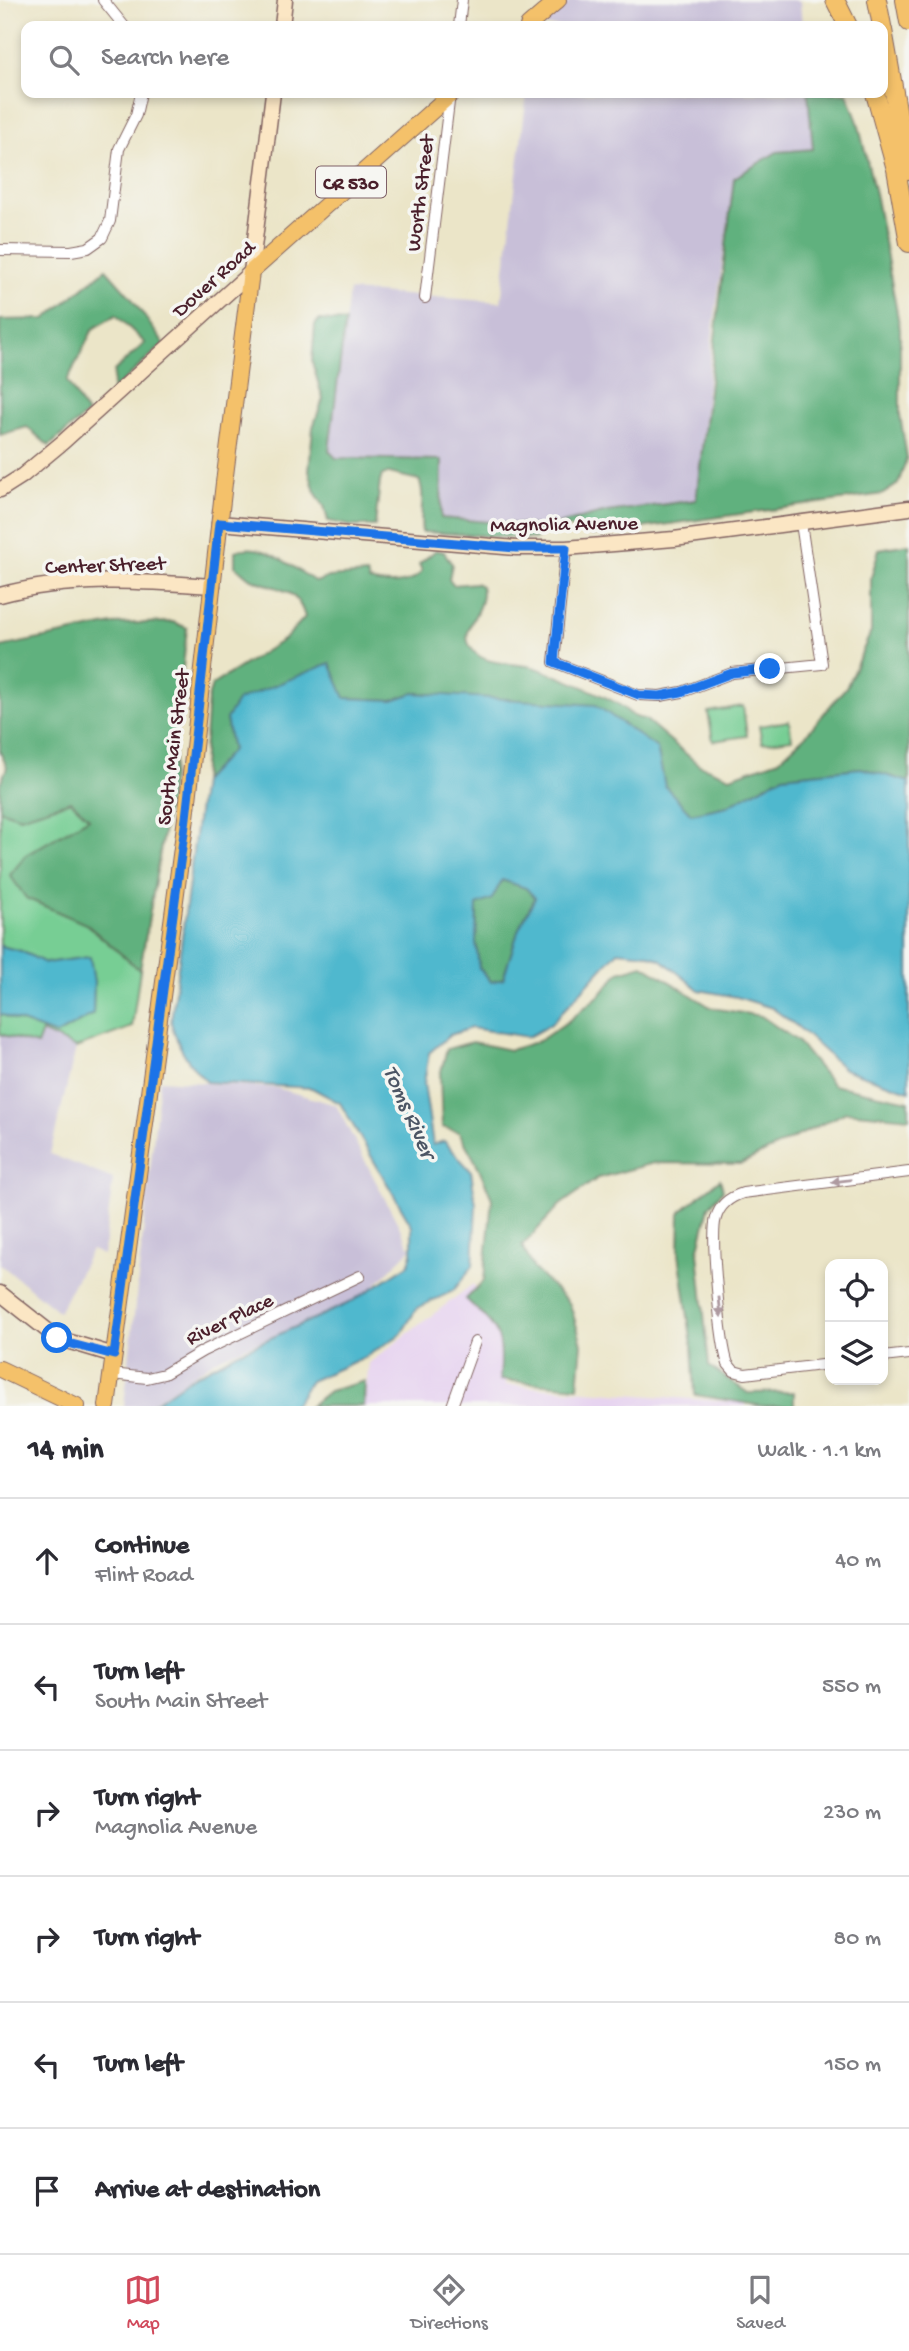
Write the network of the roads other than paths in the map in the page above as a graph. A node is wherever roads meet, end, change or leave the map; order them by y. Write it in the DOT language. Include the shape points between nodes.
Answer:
graph roads {
  1 [pos="103,0"];
  2 [pos="285,0"];
  3 [pos="462,0"];
  4 [pos="558,0"];
  5 [pos="835,0"];
  6 [pos="877,0"];
  7 [pos="905,0"];
  8 [pos="120,21"];
  9 [pos="283,21"];
  10 [pos="460,21"];
  11 [pos="534,21"];
  12 [pos="846,21"];
  13 [pos="881,21"];
  14 [pos="909,22"];
  15 [pos="888,61"];
  16 [pos="140,98"];
  17 [pos="272,98"];
  18 [pos="445,98"];
  19 [pos="450,98"];
  20 [pos="876,98"];
  21 [pos="909,178"];
  22 [pos="909,243"];
  23 [pos="0,250"];
  24 [pos="251,272"];
  25 [pos="425,298"];
  26 [pos="0,490"];
  27 [pos="909,508"];
  28 [pos="219,523"];
  29 [pos="801,523"];
  30 [pos="566,548"];
  31 [pos="213,586"];
  32 [pos="0,595"];
  33 [pos="909,1172"];
  34 [pos="360,1276"];
  35 [pos="0,1293"];
  36 [pos="475,1342"];
  37 [pos="909,1354"];
  38 [pos="114,1355"];
  39 [pos="888,1356"];
  40 [pos="825,1365"];
  41 [pos="0,1369"];
  42 [pos="111,1374"];
  43 [pos="77,1406"];
  44 [pos="107,1406"];
  45 [pos="452,1406"];
  1 -- 8 [label="street"];
  2 -- 9 [label="street"];
  3 -- 10 [label="street"];
  4 -- 11 [label="main road"];
  5 -- 12 [label="highway"];
  6 -- 13 [label="highway"];
  7 -- 14 [label="highway"];
  15 -- 21 [label="highway"];
  16 -- 23 [label="street" via="119,149 110,221 102,238 71,251"];
  17 -- 24 [label="street, South Main Street"];
  18 -- 24 [label="main road, Dover Road / CR 530"];
  19 -- 25 [label="street, Worth Street"];
  20 -- 22 [label="highway" via="896,169"];
  24 -- 26 [label="street, Dover Road" via="63,442"];
  24 -- 28 [label="main road, South Main Street"];
  27 -- 29 [label="street, Magnolia Avenue"];
  28 -- 30 [label="street, Magnolia Avenue" via="516,548"];
  28 -- 31 [label="main road, South Main Street"];
  29 -- 30 [label="street, Magnolia Avenue"];
  29 -- 30 [label="street" via="821,664 732,673 660,696 639,695 554,662"];
  31 -- 32 [label="street, Center Street" via="106,581 64,583"];
  31 -- 38 [label="main road, South Main Street"];
  33 -- 40 [label="street, one-way" via="743,1193 721,1206 713,1242 728,1364 738,1373"];
  34 -- 42 [label="street, River Place" via="164,1374 147,1378"];
  35 -- 38 [label="street" via="57,1338"];
  36 -- 45 [label="street"];
  37 -- 39 [label="street"];
  38 -- 42 [label="main road, South Main Street"];
  41 -- 43 [label="main road"];
  42 -- 44 [label="main road, South Main Street"];
}
